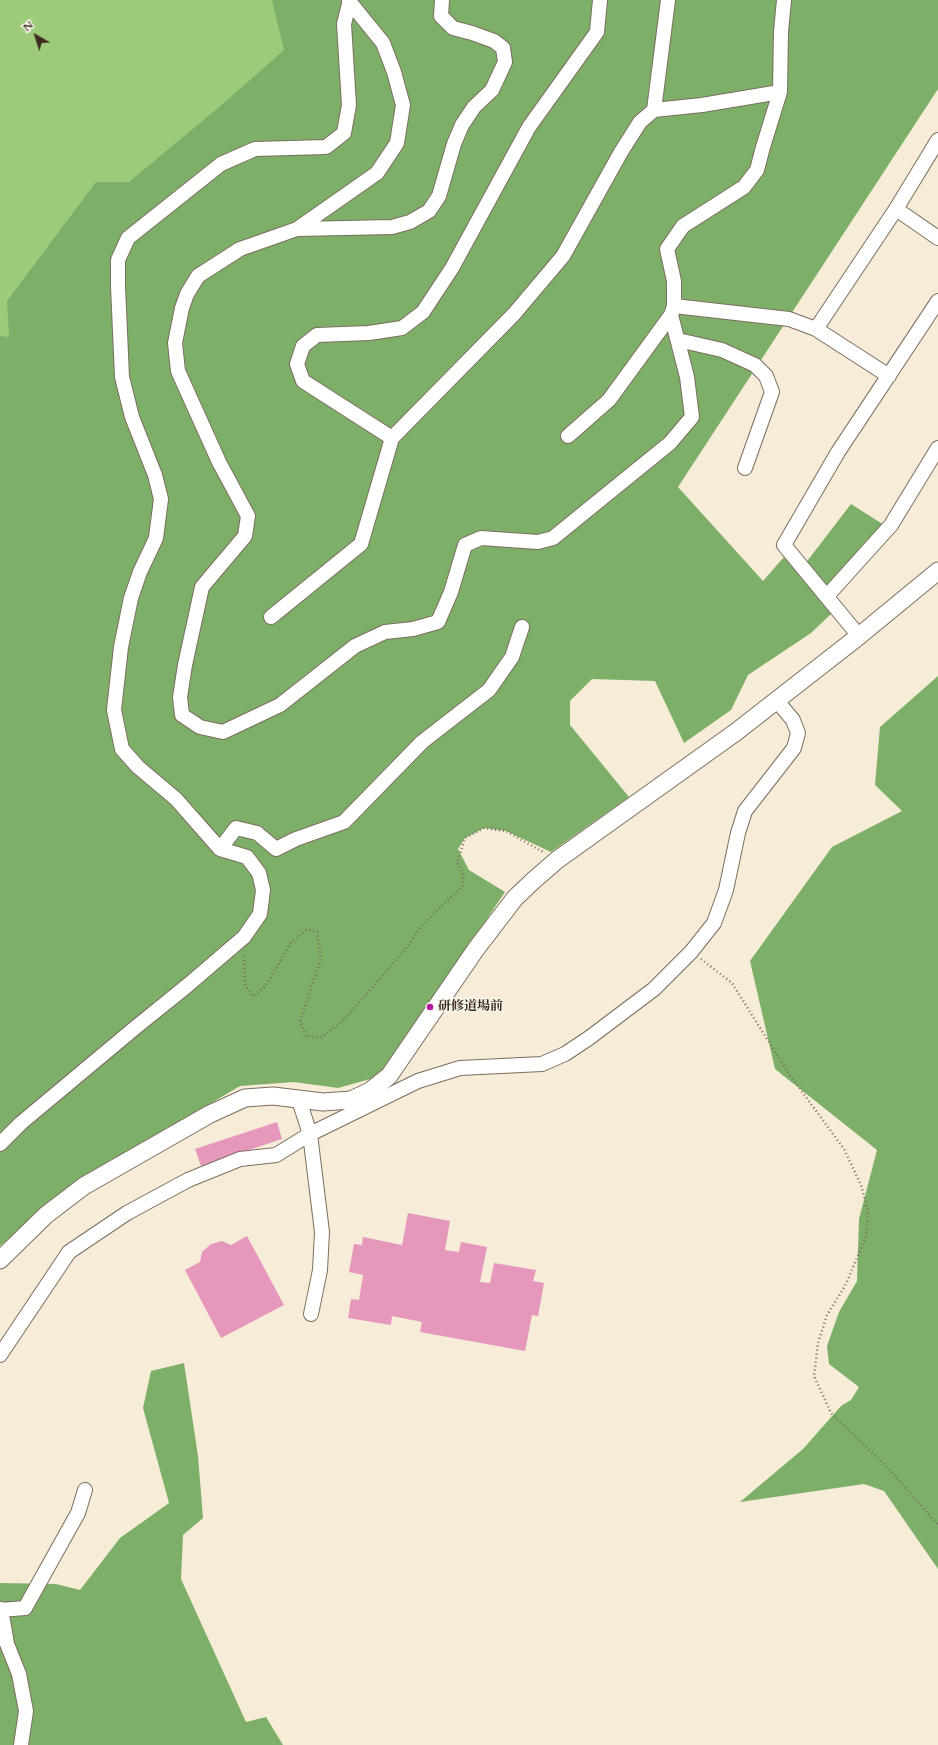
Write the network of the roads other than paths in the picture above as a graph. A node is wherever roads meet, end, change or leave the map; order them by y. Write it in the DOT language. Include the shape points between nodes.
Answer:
graph roads {
  1 [pos="442,0"];
  2 [pos="600,0"];
  3 [pos="668,0"];
  4 [pos="784,0"];
  5 [pos="350,1"];
  6 [pos="780,92"];
  7 [pos="654,110"];
  8 [pos="938,140"];
  9 [pos="896,209"];
  10 [pos="297,229"];
  11 [pos="938,238"];
  12 [pos="938,301"];
  13 [pos="673,310"];
  14 [pos="816,329"];
  15 [pos="678,340"];
  16 [pos="889,376"];
  17 [pos="568,436"];
  18 [pos="392,438"];
  19 [pos="938,448"];
  20 [pos="745,468"];
  21 [pos="938,571"];
  22 [pos="827,596"];
  23 [pos="271,617"];
  24 [pos="522,627"];
  25 [pos="859,636"];
  26 [pos="777,702"];
  27 [pos="220,849"];
  28 [pos="299,1100"];
  29 [pos="310,1134"];
  30 [pos="0,1144"];
  31 [pos="0,1260"];
  32 [pos="311,1314"];
  33 [pos="0,1355"];
  34 [pos="85,1490"];
  35 [pos="0,1609"];
  36 [pos="22,1745"];
  1 -- 10 [label="street" via="440,16 453,28 494,41 503,48 505,62 492,90 474,107 462,125 439,196 429,211 410,222 392,227"];
  2 -- 18 [label="street" via="597,32 529,128 452,268 423,312 402,328 369,333 317,335 303,346 297,364 303,381"];
  3 -- 7 [label="street"];
  4 -- 6 [label="street"];
  5 -- 10 [label="street" via="383,43 394,72 403,105 397,143 377,173"];
  5 -- 27 [label="street" via="344,24 349,105 344,133 326,147 255,149 221,164 128,238 118,260 122,377 132,417 155,475 161,499 156,538 131,598 121,647 114,710 122,749 138,767 176,799"];
  6 -- 7 [label="street"];
  6 -- 13 [label="street" via="757,170 744,187 683,226 666,249 674,281"];
  7 -- 18 [label="street" via="640,122 621,152 563,256 514,314"];
  8 -- 9 [label="street"];
  9 -- 11 [label="street"];
  9 -- 14 [label="street"];
  10 -- 15 [label="street" via="240,249 198,276 182,308 175,343 178,371 219,462 248,516 245,536 202,587 180,697 182,715 200,727 223,732 280,705 354,646 385,632 413,629 438,622 451,592 464,545 481,538 538,542 554,538 670,443 692,417 687,376"];
  12 -- 16 [label="street"];
  13 -- 14 [label="street" via="789,319"];
  13 -- 15 [label="street"];
  13 -- 17 [label="street" via="609,400"];
  14 -- 16 [label="street"];
  15 -- 20 [label="street" via="722,350 755,365 766,376 772,392"];
  16 -- 22 [label="street" via="838,452 784,545"];
  18 -- 23 [label="street" via="361,544"];
  19 -- 22 [label="street" via="891,525"];
  21 -- 25 [label="street"];
  22 -- 25 [label="street"];
  24 -- 27 [label="street" via="512,657 489,690 422,742 344,822 276,849 257,833 236,828"];
  25 -- 26 [label="street"];
  26 -- 28 [label="street" via="665,785 557,860 515,898 476,949 389,1076 370,1091 351,1100"];
  26 -- 29 [label="street" via="793,720 798,733 794,748 746,811 738,833 726,890 714,923 691,952 654,988 589,1038 565,1054 542,1064 460,1068 418,1081"];
  27 -- 30 [label="street" via="247,857 259,873 263,890 260,914 244,937 21,1123"];
  28 -- 29 [label="street"];
  28 -- 31 [label="street" via="273,1096 245,1098 210,1114 84,1186 46,1215"];
  29 -- 32 [label="street" via="322,1232 320,1270"];
  29 -- 33 [label="street" via="276,1155 240,1159 188,1180 127,1213 70,1252"];
  34 -- 35 [label="street" via="78,1513 25,1608"];
  35 -- 36 [label="street" via="7,1644 19,1674 26,1711"];
}
